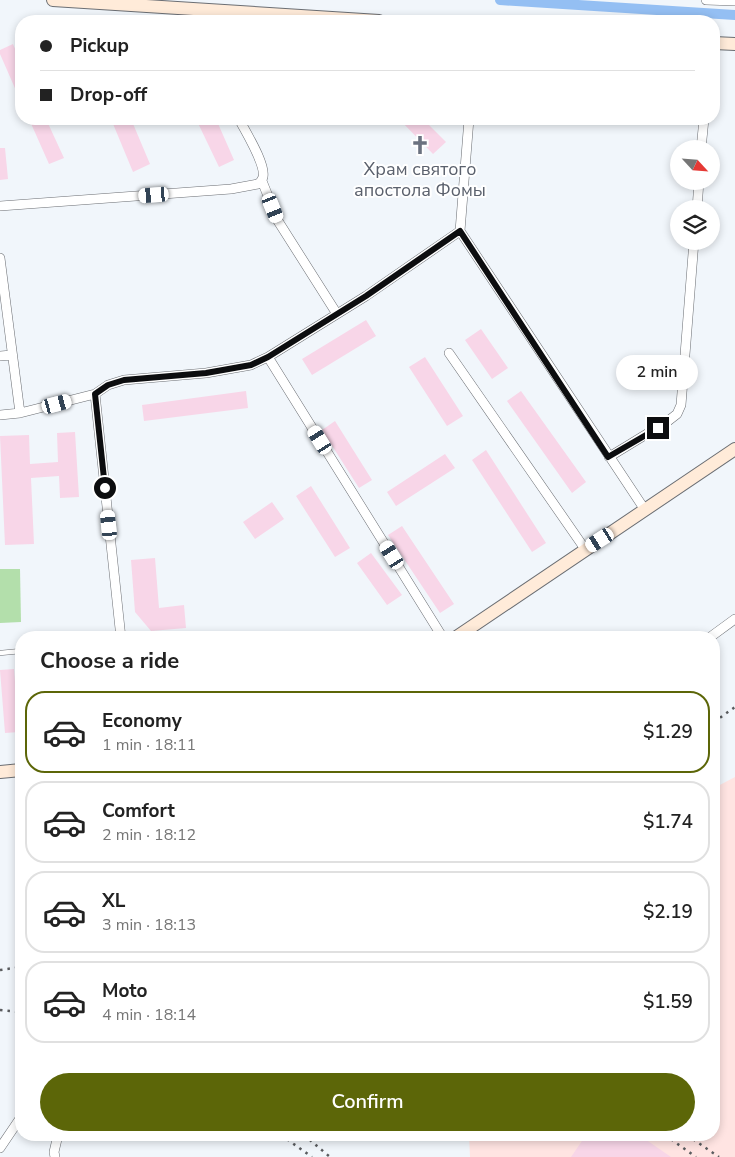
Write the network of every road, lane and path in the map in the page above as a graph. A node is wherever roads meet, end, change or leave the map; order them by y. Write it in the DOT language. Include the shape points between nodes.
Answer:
graph roads {
  1 [pos="53,0"];
  2 [pos="706,0"];
  3 [pos="735,1"];
  4 [pos="127,2"];
  5 [pos="209,15"];
  6 [pos="720,43"];
  7 [pos="735,44"];
  8 [pos="242,125"];
  9 [pos="469,125"];
  10 [pos="703,125"];
  11 [pos="702,140"];
  12 [pos="262,181"];
  13 [pos="0,206"];
  14 [pos="460,231"];
  15 [pos="693,250"];
  16 [pos="0,258"];
  17 [pos="337,314"];
  18 [pos="449,353"];
  19 [pos="12,355"];
  20 [pos="0,356"];
  21 [pos="268,357"];
  22 [pos="95,394"];
  23 [pos="20,414"];
  24 [pos="0,415"];
  25 [pos="735,449"];
  26 [pos="608,457"];
  27 [pos="644,510"];
  28 [pos="586,549"];
  29 [pos="735,620"];
  30 [pos="120,631"];
  31 [pos="439,631"];
  32 [pos="466,631"];
  33 [pos="719,631"];
  34 [pos="15,652"];
  35 [pos="0,653"];
  36 [pos="15,771"];
  37 [pos="0,772"];
  38 [pos="15,1126"];
  39 [pos="57,1141"];
  40 [pos="0,1148"];
  41 [pos="55,1157"];
  1 -- 4 [label="main road"];
  2 -- 3 [label="street"];
  4 -- 5 [label="main road"];
  6 -- 7 [label="main road"];
  8 -- 12 [label="street" via="260,160"];
  9 -- 14 [label="street"];
  10 -- 11 [label="street"];
  12 -- 13 [label="street" via="231,189"];
  12 -- 17 [label="street" via="278,221"];
  14 -- 17 [label="street"];
  14 -- 26 [label="street"];
  15 -- 26 [label="street" via="681,405 677,414 668,421"];
  16 -- 19 [label="street"];
  17 -- 21 [label="street"];
  18 -- 28 [label="street"];
  19 -- 20 [label="street"];
  19 -- 23 [label="street"];
  21 -- 22 [label="street" via="251,365 206,373 124,380"];
  21 -- 31 [label="street"];
  22 -- 23 [label="street"];
  22 -- 30 [label="street"];
  23 -- 24 [label="street"];
  25 -- 27 [label="main road"];
  26 -- 27 [label="street"];
  27 -- 28 [label="main road"];
  28 -- 32 [label="main road"];
  29 -- 33 [label="street"];
  34 -- 35 [label="lane"];
  36 -- 37 [label="main road"];
  38 -- 40 [label="street"];
  39 -- 41 [label="street"];
}
